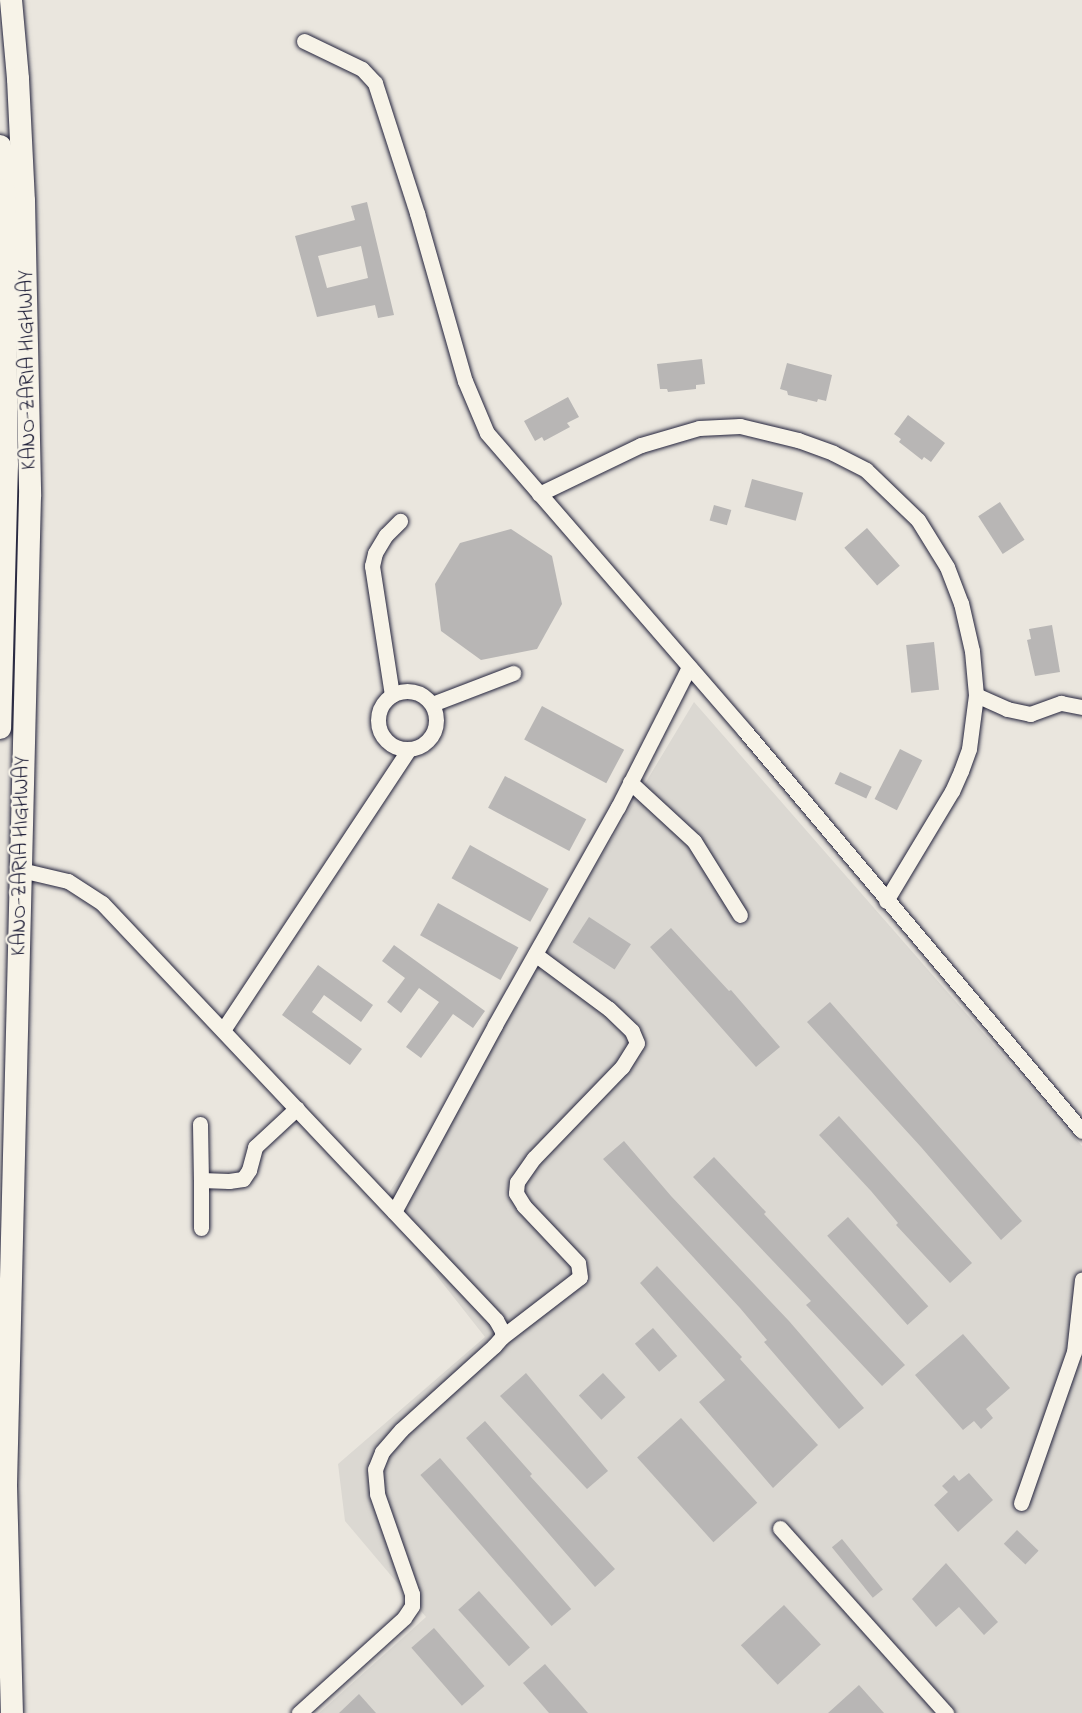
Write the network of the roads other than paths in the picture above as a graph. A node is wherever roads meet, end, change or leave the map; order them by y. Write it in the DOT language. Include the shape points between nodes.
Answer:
graph roads {
  1 [pos="11,0"];
  2 [pos="304,41"];
  3 [pos="0,146"];
  4 [pos="4,463"];
  5 [pos="539,494"];
  6 [pos="400,521"];
  7 [pos="688,667"];
  8 [pos="513,673"];
  9 [pos="392,695"];
  10 [pos="976,695"];
  11 [pos="432,704"];
  12 [pos="1082,707"];
  13 [pos="0,728"];
  14 [pos="408,750"];
  15 [pos="630,783"];
  16 [pos="21,870"];
  17 [pos="886,901"];
  18 [pos="740,915"];
  19 [pos="535,954"];
  20 [pos="223,1030"];
  21 [pos="297,1108"];
  22 [pos="200,1124"];
  23 [pos="1082,1131"];
  24 [pos="201,1180"];
  25 [pos="394,1212"];
  26 [pos="201,1228"];
  27 [pos="1082,1279"];
  28 [pos="502,1338"];
  29 [pos="1021,1503"];
  30 [pos="780,1528"];
  31 [pos="12,1713"];
  32 [pos="298,1713"];
  33 [pos="946,1713"];
  1 -- 16 [label="highway, KANO-ZARIA HIGHWAY" via="24,190 30,407"];
  2 -- 5 [label="lane" via="362,69 375,83 478,417"];
  3 -- 4 [label="highway, KANO-ZARIA HIGHWAY" via="4,190"];
  4 -- 13 [label="highway, KANO-ZARIA HIGHWAY"];
  5 -- 7 [label="lane"];
  5 -- 10 [label="lane" via="641,445 699,428 740,426 833,453 866,470 901,501 918,520 947,567 961,603 972,651"];
  6 -- 9 [label="lane" via="386,535 372,566"];
  7 -- 15 [label="lane"];
  7 -- 17 [label="lane"];
  8 -- 11 [label="lane"];
  9 -- 11 [label="lane" via="406,691 421,694"];
  9 -- 14 [label="lane" via="381,706 378,721 382,735 393,746"];
  10 -- 12 [label="lane" via="1030,714 1061,703"];
  10 -- 17 [label="lane" via="969,749 961,771"];
  11 -- 14 [label="lane" via="437,720 433,735 423,746"];
  14 -- 20 [label="lane"];
  15 -- 18 [label="lane" via="694,841"];
  15 -- 19 [label="lane"];
  16 -- 20 [label="lane" via="68,881 88,892"];
  16 -- 31 [label="highway, KANO-ZARIA HIGHWAY" via="6,1486"];
  17 -- 23 [label="lane"];
  19 -- 25 [label="lane"];
  19 -- 28 [label="lane" via="609,1009 632,1031 637,1043 622,1067 534,1158 517,1182 516,1193 524,1206 578,1263 580,1277"];
  20 -- 21 [label="lane"];
  21 -- 24 [label="lane" via="255,1147 243,1179"];
  21 -- 25 [label="lane"];
  22 -- 24 [label="lane"];
  24 -- 26 [label="lane"];
  25 -- 28 [label="lane" via="496,1320"];
  27 -- 29 [label="lane" via="1074,1352"];
  28 -- 32 [label="lane" via="382,1452 374,1482 412,1594 412,1606 404,1618"];
  30 -- 33 [label="lane"];
}
